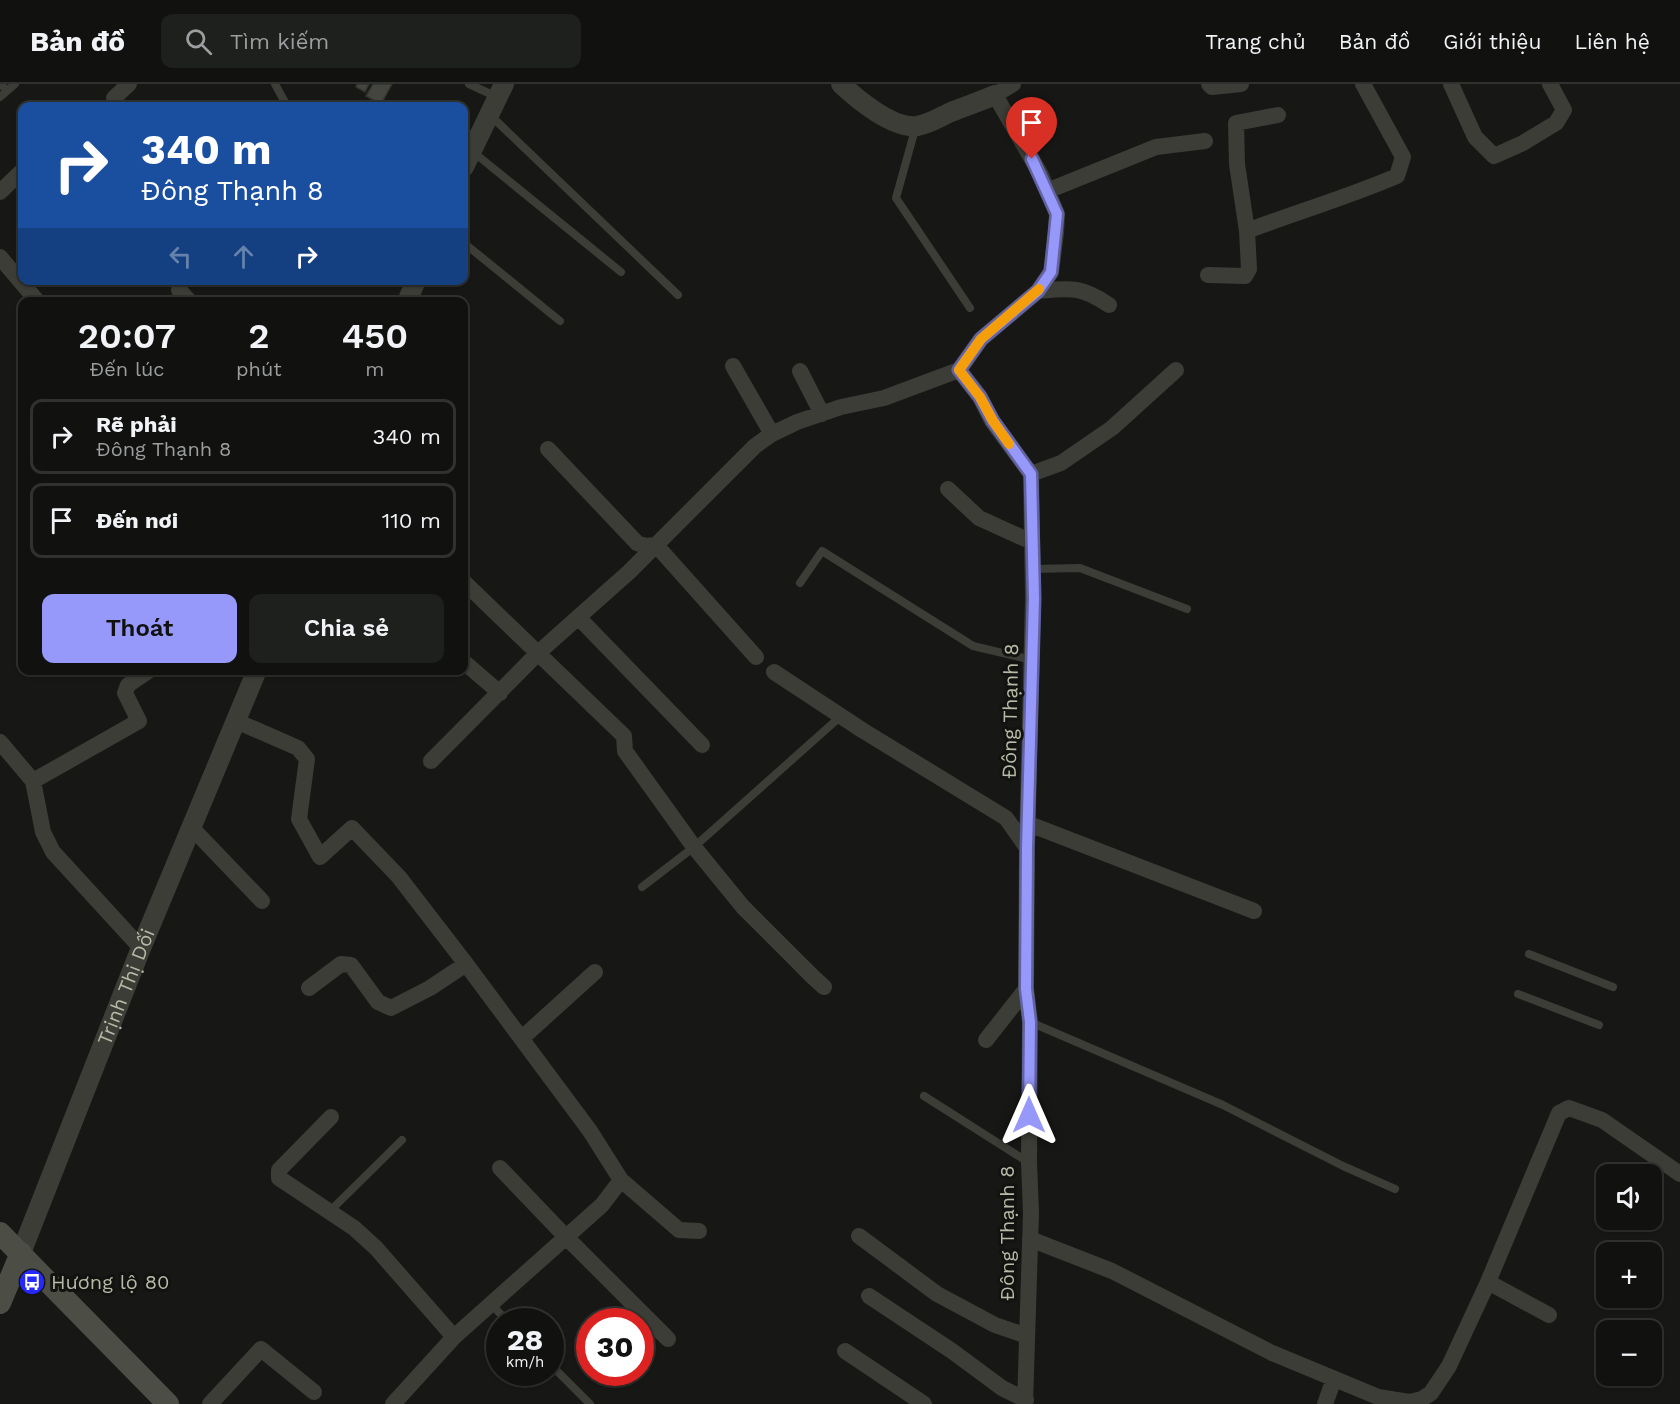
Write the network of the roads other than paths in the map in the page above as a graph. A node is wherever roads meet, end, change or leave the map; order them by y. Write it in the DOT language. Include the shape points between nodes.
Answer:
graph roads {
  1 [pos="0,84"];
  2 [pos="15,84"];
  3 [pos="129,84"];
  4 [pos="275,84"];
  5 [pos="469,84"];
  6 [pos="841,84"];
  7 [pos="1013,84"];
  8 [pos="1209,84"];
  9 [pos="1242,84"];
  10 [pos="1364,84"];
  11 [pos="1451,84"];
  12 [pos="1550,84"];
  13 [pos="3,94"];
  14 [pos="995,95"];
  15 [pos="114,98"];
  16 [pos="497,98"];
  17 [pos="285,102"];
  18 [pos="1278,115"];
  19 [pos="917,126"];
  20 [pos="1205,141"];
  21 [pos="468,159"];
  22 [pos="18,175"];
  23 [pos="1047,191"];
  24 [pos="0,192"];
  25 [pos="1247,231"];
  26 [pos="468,246"];
  27 [pos="0,257"];
  28 [pos="621,272"];
  29 [pos="1208,275"];
  30 [pos="18,278"];
  31 [pos="24,285"];
  32 [pos="1038,291"];
  33 [pos="678,295"];
  34 [pos="34,297"];
  35 [pos="1109,305"];
  36 [pos="970,308"];
  37 [pos="560,321"];
  38 [pos="733,366"];
  39 [pos="959,370"];
  40 [pos="1176,370"];
  41 [pos="800,371"];
  42 [pos="822,414"];
  43 [pos="772,434"];
  44 [pos="549,449"];
  45 [pos="1031,474"];
  46 [pos="948,489"];
  47 [pos="1032,542"];
  48 [pos="656,545"];
  49 [pos="1033,569"];
  50 [pos="800,583"];
  51 [pos="468,586"];
  52 [pos="1188,609"];
  53 [pos="578,617"];
  54 [pos="538,653"];
  55 [pos="756,657"];
  56 [pos="1032,660"];
  57 [pos="468,665"];
  58 [pos="774,672"];
  59 [pos="143,675"];
  60 [pos="255,675"];
  61 [pos="500,693"];
  62 [pos="841,716"];
  63 [pos="236,721"];
  64 [pos="0,742"];
  65 [pos="702,745"];
  66 [pos="431,761"];
  67 [pos="33,781"];
  68 [pos="1029,824"];
  69 [pos="191,827"];
  70 [pos="694,847"];
  71 [pos="1027,848"];
  72 [pos="642,887"];
  73 [pos="262,901"];
  74 [pos="1254,911"];
  75 [pos="141,948"];
  76 [pos="1529,954"];
  77 [pos="466,964"];
  78 [pos="595,972"];
  79 [pos="824,987"];
  80 [pos="1613,987"];
  81 [pos="309,988"];
  82 [pos="1026,989"];
  83 [pos="1518,993"];
  84 [pos="1030,1022"];
  85 [pos="1599,1025"];
  86 [pos="522,1038"];
  87 [pos="986,1040"];
  88 [pos="924,1096"];
  89 [pos="331,1117"];
  90 [pos="402,1140"];
  91 [pos="1029,1162"];
  92 [pos="500,1167"];
  93 [pos="1680,1174"];
  94 [pos="621,1180"];
  95 [pos="1395,1189"];
  96 [pos="329,1212"];
  97 [pos="699,1231"];
  98 [pos="0,1233"];
  99 [pos="859,1236"];
  100 [pos="566,1237"];
  101 [pos="1030,1239"];
  102 [pos="21,1253"];
  103 [pos="1488,1282"];
  104 [pos="869,1296"];
  105 [pos="0,1303"];
  106 [pos="491,1304"];
  107 [pos="495,1308"];
  108 [pos="1549,1315"];
  109 [pos="1027,1336"];
  110 [pos="454,1337"];
  111 [pos="668,1339"];
  112 [pos="845,1351"];
  113 [pos="564,1378"];
  114 [pos="1334,1379"];
  115 [pos="314,1392"];
  116 [pos="1025,1402"];
  117 [pos="1424,1402"];
  118 [pos="168,1404"];
  119 [pos="210,1404"];
  120 [pos="393,1404"];
  121 [pos="590,1404"];
  122 [pos="924,1404"];
  123 [pos="1325,1404"];
  1 -- 13 [label="lane"];
  2 -- 13 [label="lane"];
  3 -- 15 [label="street"];
  4 -- 17 [label="lane"];
  5 -- 16 [label="lane"];
  6 -- 19 [label="street" via="894,123"];
  7 -- 14 [label="street"];
  8 -- 9 [label="street"];
  10 -- 25 [label="street" via="1403,157 1397,176"];
  11 -- 12 [label="street" via="1475,137 1494,156 1556,123 1564,110"];
  14 -- 19 [label="street"];
  14 -- 23 [label="street"];
  16 -- 21 [label="street"];
  16 -- 33 [label="lane"];
  18 -- 25 [label="street" via="1236,123 1237,164"];
  19 -- 36 [label="lane" via="896,198"];
  20 -- 23 [label="street" via="1156,147"];
  21 -- 28 [label="lane"];
  22 -- 24 [label="street"];
  23 -- 32 [label="street" via="1057,214 1056,233 1051,272"];
  25 -- 29 [label="street" via="1249,269 1245,276"];
  26 -- 37 [label="lane"];
  27 -- 30 [label="street"];
  31 -- 34 [label="street"];
  32 -- 35 [label="street" via="1070,288 1091,293"];
  32 -- 39 [label="street" via="981,339"];
  38 -- 43 [label="street"];
  39 -- 42 [label="street" via="884,398"];
  39 -- 45 [label="street"];
  40 -- 45 [label="street" via="1112,428 1061,463"];
  41 -- 42 [label="street"];
  42 -- 43 [label="street"];
  43 -- 48 [label="street" via="755,446"];
  44 -- 48 [label="street" via="637,543"];
  45 -- 47 [label="street, Đông Thạnh 8"];
  46 -- 47 [label="street" via="979,518"];
  47 -- 49 [label="street, Đông Thạnh 8"];
  48 -- 53 [label="street"];
  48 -- 55 [label="street"];
  49 -- 52 [label="lane" via="1080,568"];
  49 -- 56 [label="street, Đông Thạnh 8"];
  50 -- 56 [label="lane" via="822,551 973,646"];
  51 -- 54 [label="street"];
  53 -- 54 [label="street"];
  53 -- 65 [label="street"];
  54 -- 61 [label="street"];
  54 -- 70 [label="street" via="624,736 625,751"];
  56 -- 68 [label="street, Đông Thạnh 8"];
  57 -- 61 [label="street"];
  58 -- 62 [label="street"];
  59 -- 67 [label="street" via="128,685 125,693 139,721"];
  60 -- 63 [label="street, Trịnh Thị Dối"];
  61 -- 66 [label="street"];
  62 -- 70 [label="lane"];
  62 -- 71 [label="street" via="1006,818"];
  63 -- 69 [label="street, Trịnh Thị Dối"];
  63 -- 77 [label="street" via="298,748 306,759 299,819 320,857 352,828 399,877"];
  64 -- 67 [label="street"];
  67 -- 75 [label="street" via="43,832 53,852"];
  68 -- 71 [label="street, Đông Thạnh 8"];
  68 -- 74 [label="street"];
  69 -- 73 [label="street"];
  69 -- 75 [label="street, Trịnh Thị Dối"];
  70 -- 72 [label="lane"];
  70 -- 79 [label="street" via="743,907"];
  71 -- 82 [label="street, Đông Thạnh 8"];
  75 -- 102 [label="street, Trịnh Thị Dối"];
  76 -- 80 [label="lane"];
  77 -- 81 [label="street" via="391,1008 378,1002 351,965 341,964"];
  77 -- 86 [label="street"];
  78 -- 86 [label="street"];
  82 -- 84 [label="street, Đông Thạnh 8"];
  82 -- 87 [label="street"];
  83 -- 85 [label="lane"];
  84 -- 91 [label="street, Đông Thạnh 8"];
  84 -- 95 [label="lane" via="1224,1105"];
  86 -- 94 [label="street"];
  88 -- 91 [label="lane"];
  89 -- 96 [label="street" via="279,1170 279,1178"];
  90 -- 96 [label="lane"];
  91 -- 101 [label="street, Đông Thạnh 8"];
  92 -- 100 [label="street"];
  93 -- 103 [label="street" via="1602,1120 1569,1108 1560,1113"];
  94 -- 97 [label="street" via="679,1230"];
  94 -- 100 [label="street" via="602,1205"];
  96 -- 110 [label="street" via="376,1248"];
  98 -- 102 [label="main road"];
  99 -- 109 [label="street" via="937,1294 994,1325"];
  100 -- 106 [label="street"];
  100 -- 111 [label="street"];
  101 -- 109 [label="street, Đông Thạnh 8"];
  101 -- 114 [label="street" via="1112,1271 1272,1353"];
  102 -- 105 [label="main road, Trịnh Thị Dối"];
  102 -- 118 [label="main road"];
  103 -- 108 [label="street"];
  103 -- 117 [label="street" via="1449,1366"];
  104 -- 116 [label="street"];
  106 -- 107 [label="lane"];
  106 -- 110 [label="street"];
  109 -- 116 [label="street, Đông Thạnh 8"];
  110 -- 120 [label="street"];
  112 -- 122 [label="street"];
  113 -- 121 [label="lane"];
  114 -- 117 [label="street" via="1378,1397"];
  114 -- 123 [label="street"];
  115 -- 119 [label="street" via="261,1349"];
}
